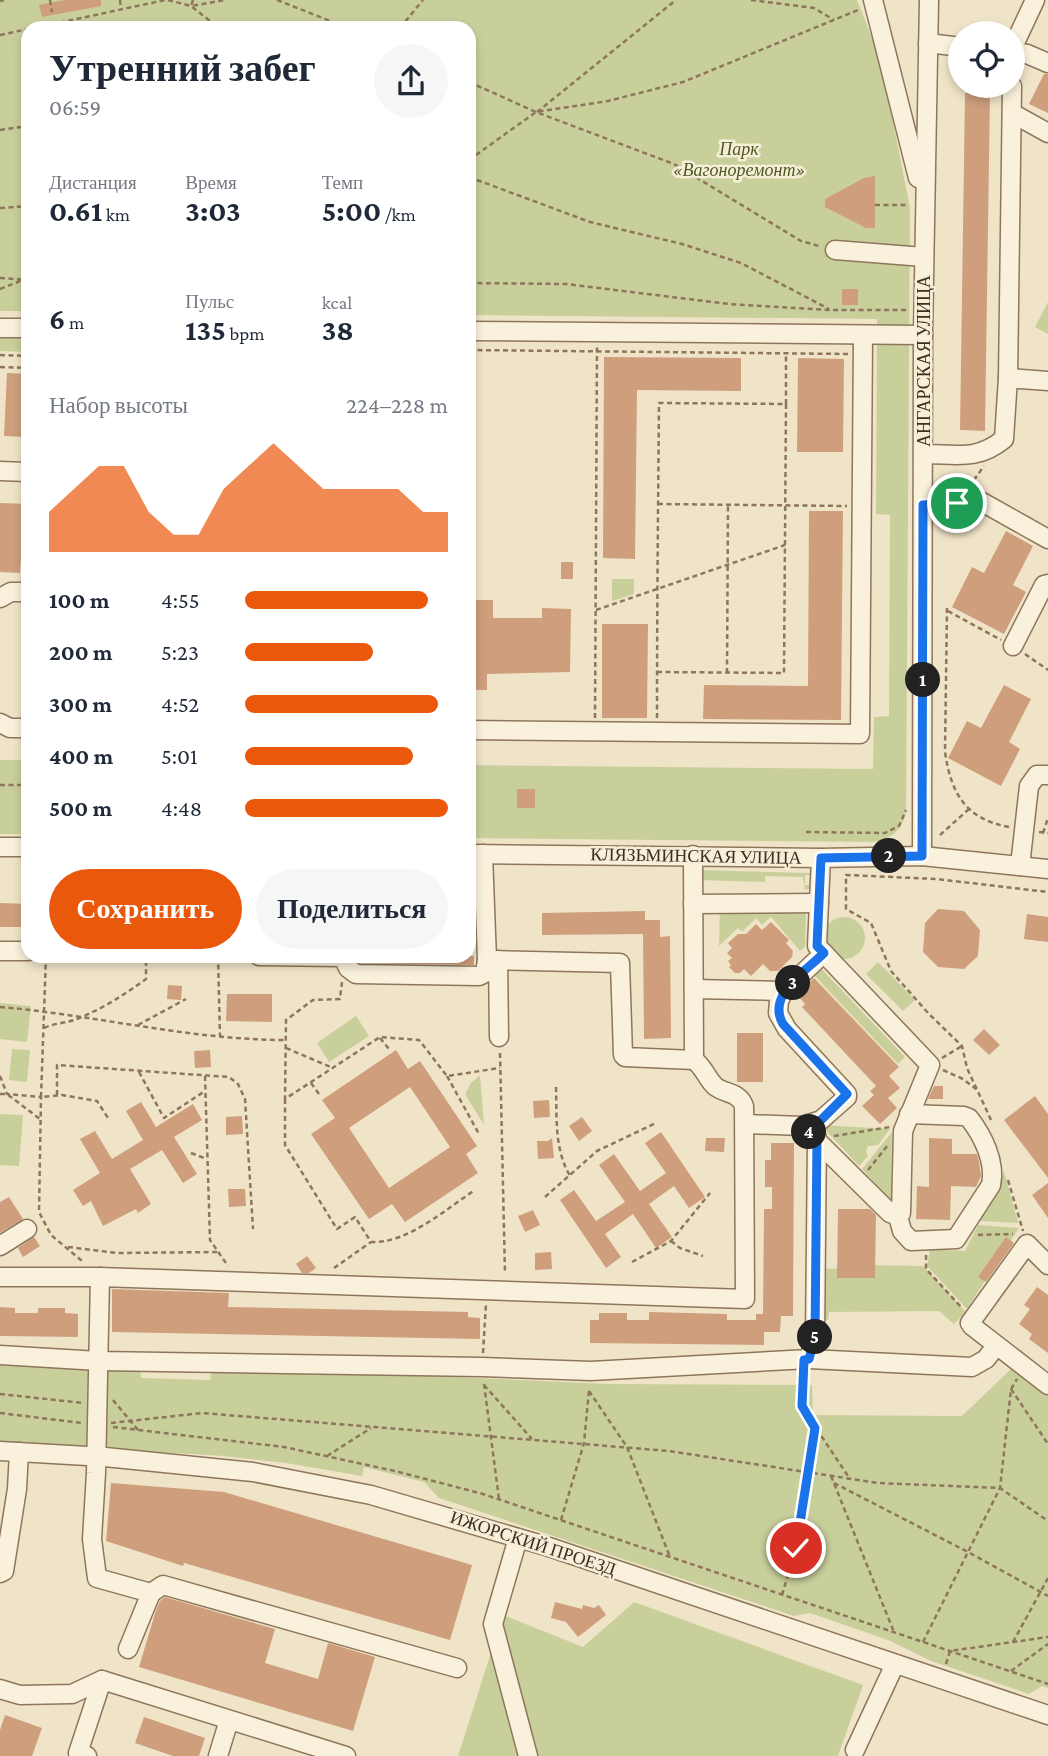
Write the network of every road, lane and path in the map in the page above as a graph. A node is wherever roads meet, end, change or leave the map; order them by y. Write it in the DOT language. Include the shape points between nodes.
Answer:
graph roads {
  1 [pos="50,0"];
  2 [pos="120,0"];
  3 [pos="166,0"];
  4 [pos="193,0"];
  5 [pos="225,0"];
  6 [pos="277,0"];
  7 [pos="423,0"];
  8 [pos="676,0"];
  9 [pos="751,0"];
  10 [pos="873,0"];
  11 [pos="929,0"];
  12 [pos="1035,0"];
  13 [pos="191,6"];
  14 [pos="121,9"];
  15 [pos="52,12"];
  16 [pos="834,20"];
  17 [pos="67,21"];
  18 [pos="210,21"];
  19 [pos="330,21"];
  20 [pos="406,21"];
  21 [pos="863,22"];
  22 [pos="1025,30"];
  23 [pos="21,31"];
  24 [pos="0,36"];
  25 [pos="928,43"];
  26 [pos="948,45"];
  27 [pos="1048,48"];
  28 [pos="1025,50"];
  29 [pos="1025,54"];
  30 [pos="1048,63"];
  31 [pos="476,85"];
  32 [pos="1012,98"];
  33 [pos="536,112"];
  34 [pos="1012,114"];
  35 [pos="21,127"];
  36 [pos="0,130"];
  37 [pos="1048,134"];
  38 [pos="476,155"];
  39 [pos="476,180"];
  40 [pos="875,205"];
  41 [pos="917,205"];
  42 [pos="21,206"];
  43 [pos="0,208"];
  44 [pos="835,250"];
  45 [pos="924,257"];
  46 [pos="0,278"];
  47 [pos="21,280"];
  48 [pos="21,280"];
  49 [pos="476,283"];
  50 [pos="0,289"];
  51 [pos="830,310"];
  52 [pos="0,328"];
  53 [pos="21,328"];
  54 [pos="476,331"];
  55 [pos="597,332"];
  56 [pos="863,335"];
  57 [pos="916,335"];
  58 [pos="476,350"];
  59 [pos="597,351"];
  60 [pos="786,353"];
  61 [pos="848,354"];
  62 [pos="0,355"];
  63 [pos="21,356"];
  64 [pos="0,367"];
  65 [pos="21,368"];
  66 [pos="1008,378"];
  67 [pos="1048,381"];
  68 [pos="786,404"];
  69 [pos="923,454"];
  70 [pos="988,460"];
  71 [pos="0,471"];
  72 [pos="21,472"];
  73 [pos="957,503"];
  74 [pos="659,505"];
  75 [pos="729,505"];
  76 [pos="923,505"];
  77 [pos="785,506"];
  78 [pos="847,506"];
  79 [pos="1048,538"];
  80 [pos="785,545"];
  81 [pos="728,565"];
  82 [pos="1048,584"];
  83 [pos="658,589"];
  84 [pos="21,592"];
  85 [pos="0,598"];
  86 [pos="947,608"];
  87 [pos="595,611"];
  88 [pos="1013,646"];
  89 [pos="1047,662"];
  90 [pos="1042,665"];
  91 [pos="657,672"];
  92 [pos="727,673"];
  93 [pos="0,723"];
  94 [pos="21,728"];
  95 [pos="476,730"];
  96 [pos="594,732"];
  97 [pos="657,732"];
  98 [pos="1048,775"];
  99 [pos="0,785"];
  100 [pos="21,785"];
  101 [pos="906,799"];
  102 [pos="969,809"];
  103 [pos="1048,818"];
  104 [pos="1024,830"];
  105 [pos="806,832"];
  106 [pos="1046,833"];
  107 [pos="940,835"];
  108 [pos="0,847"];
  109 [pos="21,847"];
  110 [pos="476,854"];
  111 [pos="693,855"];
  112 [pos="922,856"];
  113 [pos="821,858"];
  114 [pos="1020,866"];
  115 [pos="1048,869"];
  116 [pos="477,887"];
  117 [pos="1048,892"];
  118 [pos="819,903"];
  119 [pos="698,904"];
  120 [pos="846,909"];
  121 [pos="845,916"];
  122 [pos="0,951"];
  123 [pos="21,951"];
  124 [pos="824,953"];
  125 [pos="493,960"];
  126 [pos="46,963"];
  127 [pos="146,963"];
  128 [pos="218,963"];
  129 [pos="343,963"];
  130 [pos="346,963"];
  131 [pos="694,989"];
  132 [pos="784,991"];
  133 [pos="186,999"];
  134 [pos="0,1007"];
  135 [pos="44,1011"];
  136 [pos="83,1016"];
  137 [pos="138,1025"];
  138 [pos="44,1028"];
  139 [pos="220,1036"];
  140 [pos="380,1037"];
  141 [pos="499,1037"];
  142 [pos="286,1040"];
  143 [pos="962,1046"];
  144 [pos="286,1048"];
  145 [pos="389,1049"];
  146 [pos="694,1060"];
  147 [pos="930,1065"];
  148 [pos="333,1068"];
  149 [pos="500,1068"];
  150 [pos="138,1071"];
  151 [pos="0,1076"];
  152 [pos="205,1076"];
  153 [pos="447,1076"];
  154 [pos="311,1083"];
  155 [pos="556,1087"];
  156 [pos="978,1090"];
  157 [pos="205,1091"];
  158 [pos="0,1094"];
  159 [pos="7,1094"];
  160 [pos="319,1094"];
  161 [pos="57,1095"];
  162 [pos="41,1097"];
  163 [pos="285,1100"];
  164 [pos="108,1118"];
  165 [pos="907,1119"];
  166 [pos="41,1120"];
  167 [pos="656,1123"];
  168 [pos="746,1124"];
  169 [pos="802,1126"];
  170 [pos="993,1126"];
  171 [pos="479,1133"];
  172 [pos="817,1138"];
  173 [pos="191,1153"];
  174 [pos="207,1159"];
  175 [pos="1007,1174"];
  176 [pos="570,1176"];
  177 [pos="859,1181"];
  178 [pos="475,1190"];
  179 [pos="710,1193"];
  180 [pos="545,1198"];
  181 [pos="898,1216"];
  182 [pos="27,1229"];
  183 [pos="253,1229"];
  184 [pos="961,1235"];
  185 [pos="926,1240"];
  186 [pos="671,1241"];
  187 [pos="372,1242"];
  188 [pos="0,1246"];
  189 [pos="65,1247"];
  190 [pos="218,1252"];
  191 [pos="703,1256"];
  192 [pos="632,1262"];
  193 [pos="1048,1265"];
  194 [pos="0,1277"];
  195 [pos="100,1277"];
  196 [pos="238,1282"];
  197 [pos="334,1285"];
  198 [pos="486,1291"];
  199 [pos="506,1292"];
  200 [pos="970,1322"];
  201 [pos="996,1346"];
  202 [pos="0,1355"];
  203 [pos="806,1359"];
  204 [pos="99,1361"];
  205 [pos="1024,1367"];
  206 [pos="591,1371"];
  207 [pos="483,1376"];
  208 [pos="1048,1385"];
  209 [pos="1010,1389"];
  210 [pos="589,1391"];
  211 [pos="0,1394"];
  212 [pos="102,1398"];
  213 [pos="130,1421"];
  214 [pos="96,1425"];
  215 [pos="373,1427"];
  216 [pos="815,1428"];
  217 [pos="138,1430"];
  218 [pos="490,1436"];
  219 [pos="532,1439"];
  220 [pos="584,1443"];
  221 [pos="1048,1444"];
  222 [pos="627,1447"];
  223 [pos="0,1451"];
  224 [pos="19,1452"];
  225 [pos="327,1456"];
  226 [pos="96,1457"];
  227 [pos="810,1473"];
  228 [pos="831,1476"];
  229 [pos="850,1479"];
  230 [pos="834,1483"];
  231 [pos="1000,1488"];
  232 [pos="499,1499"];
  233 [pos="561,1520"];
  234 [pos="1048,1521"];
  235 [pos="518,1538"];
  236 [pos="968,1552"];
  237 [pos="670,1557"];
  238 [pos="0,1573"];
  239 [pos="1048,1578"];
  240 [pos="1041,1591"];
  241 [pos="151,1592"];
  242 [pos="782,1595"];
  243 [pos="1048,1596"];
  244 [pos="894,1632"];
  245 [pos="1048,1637"];
  246 [pos="923,1642"];
  247 [pos="1013,1642"];
  248 [pos="1048,1644"];
  249 [pos="128,1649"];
  250 [pos="895,1664"];
  251 [pos="457,1668"];
  252 [pos="1010,1672"];
  253 [pos="102,1680"];
  254 [pos="942,1680"];
  255 [pos="0,1689"];
  256 [pos="1048,1715"];
  257 [pos="229,1720"];
  258 [pos="855,1750"];
  259 [pos="87,1756"];
  260 [pos="218,1756"];
  261 [pos="346,1756"];
  262 [pos="528,1756"];
  1 -- 15 [label="path"];
  2 -- 14 [label="path"];
  3 -- 13 [label="path"];
  3 -- 14 [label="path"];
  4 -- 13 [label="path"];
  5 -- 13 [label="path"];
  6 -- 19 [label="path"];
  7 -- 20 [label="path"];
  8 -- 33 [label="path"];
  9 -- 16 [label="path" via="814,8"];
  10 -- 41 [label="street, АНГАРСКАЯ УЛИЦА"];
  11 -- 25 [label="street, АНГАРСКАЯ УЛИЦА"];
  12 -- 22 [label="street"];
  13 -- 18 [label="path"];
  14 -- 17 [label="path"];
  16 -- 21 [label="path" via="859,10"];
  16 -- 33 [label="path" via="683,82 608,101"];
  23 -- 24 [label="path"];
  25 -- 26 [label="street"];
  25 -- 41 [label="street, АНГАРСКАЯ УЛИЦА"];
  27 -- 28 [label="street"];
  29 -- 30 [label="street"];
  31 -- 33 [label="path"];
  32 -- 34 [label="street"];
  33 -- 38 [label="path"];
  33 -- 44 [label="path" via="674,164 801,241"];
  34 -- 37 [label="street"];
  34 -- 66 [label="street"];
  35 -- 36 [label="path"];
  39 -- 51 [label="path" via="590,222 741,263"];
  40 -- 41 [label="path"];
  41 -- 45 [label="street, АНГАРСКАЯ УЛИЦА"];
  42 -- 43 [label="path"];
  44 -- 45 [label="street"];
  45 -- 57 [label="street, АНГАРСКАЯ УЛИЦА"];
  46 -- 47 [label="path"];
  48 -- 50 [label="path"];
  49 -- 51 [label="path" via="566,284 729,304"];
  51 -- 57 [label="path" via="909,310"];
  52 -- 53 [label="street"];
  54 -- 55 [label="street"];
  55 -- 56 [label="street"];
  55 -- 59 [label="path"];
  56 -- 57 [label="street"];
  56 -- 97 [label="street" via="860,734"];
  57 -- 69 [label="street, АНГАРСКАЯ УЛИЦА"];
  58 -- 59 [label="path"];
  59 -- 60 [label="path"];
  59 -- 87 [label="path"];
  60 -- 61 [label="path"];
  60 -- 68 [label="path"];
  62 -- 63 [label="path"];
  64 -- 65 [label="path"];
  66 -- 67 [label="street"];
  66 -- 69 [label="street" via="1004,439 979,454"];
  68 -- 74 [label="path" via="659,403"];
  68 -- 77 [label="path"];
  69 -- 76 [label="street, АНГАРСКАЯ УЛИЦА"];
  70 -- 73 [label="path"];
  71 -- 72 [label="street"];
  73 -- 76 [label="street"];
  73 -- 79 [label="street" via="982,502"];
  74 -- 75 [label="path"];
  74 -- 83 [label="path"];
  75 -- 77 [label="path"];
  75 -- 81 [label="path"];
  76 -- 112 [label="street, АНГАРСКАЯ УЛИЦА"];
  77 -- 78 [label="path"];
  77 -- 80 [label="path"];
  80 -- 81 [label="path"];
  80 -- 92 [label="path" via="784,673"];
  81 -- 83 [label="path"];
  81 -- 92 [label="path"];
  82 -- 88 [label="street"];
  83 -- 87 [label="path"];
  83 -- 91 [label="path"];
  84 -- 85 [label="street"];
  86 -- 102 [label="path" via="945,752 953,785"];
  87 -- 96 [label="path"];
  89 -- 90 [label="path"];
  91 -- 92 [label="path"];
  91 -- 97 [label="path"];
  93 -- 94 [label="street"];
  95 -- 96 [label="street"];
  96 -- 97 [label="street"];
  98 -- 104 [label="street" via="1037,775 1029,786"];
  99 -- 100 [label="path"];
  101 -- 105 [label="path" via="902,822 885,833"];
  102 -- 104 [label="path" via="983,820"];
  102 -- 107 [label="path"];
  103 -- 106 [label="path"];
  104 -- 106 [label="path"];
  104 -- 114 [label="street"];
  108 -- 109 [label="street"];
  110 -- 111 [label="street, КЛЯЗЬМИНСКАЯ УЛИЦА"];
  110 -- 116 [label="street"];
  111 -- 113 [label="street, КЛЯЗЬМИНСКАЯ УЛИЦА"];
  111 -- 119 [label="street"];
  112 -- 113 [label="street, КЛЯЗЬМИНСКАЯ УЛИЦА"];
  112 -- 114 [label="street, КЛЯЗЬМИНСКАЯ УЛИЦА"];
  113 -- 118 [label="street"];
  114 -- 115 [label="street, КЛЯЗЬМИНСКАЯ УЛИЦА"];
  116 -- 125 [label="street"];
  117 -- 120 [label="path" via="936,879 846,875"];
  118 -- 119 [label="street"];
  118 -- 124 [label="street" via="817,946"];
  119 -- 131 [label="street"];
  120 -- 121 [label="path"];
  120 -- 143 [label="path" via="870,923 891,971"];
  122 -- 123 [label="street"];
  124 -- 132 [label="street"];
  124 -- 147 [label="street"];
  125 -- 130 [label="street" via="483,975 465,976 356,974"];
  125 -- 141 [label="street"];
  125 -- 146 [label="street" via="620,963 623,1055"];
  126 -- 135 [label="path"];
  127 -- 136 [label="path" via="146,979 113,1003"];
  128 -- 139 [label="path"];
  129 -- 142 [label="path" via="340,999 313,1000 304,1006 286,1020"];
  131 -- 132 [label="street"];
  131 -- 146 [label="street"];
  132 -- 169 [label="street" via="779,1007 783,1024 847,1094 821,1120"];
  133 -- 137 [label="path"];
  134 -- 135 [label="path"];
  135 -- 136 [label="path"];
  135 -- 138 [label="path"];
  136 -- 137 [label="path"];
  136 -- 138 [label="path"];
  137 -- 139 [label="path"];
  138 -- 162 [label="path"];
  139 -- 142 [label="path"];
  140 -- 145 [label="path"];
  140 -- 148 [label="path"];
  140 -- 153 [label="path" via="419,1040"];
  141 -- 149 [label="path"];
  142 -- 144 [label="path"];
  143 -- 147 [label="path"];
  143 -- 156 [label="path"];
  144 -- 148 [label="path"];
  144 -- 163 [label="path"];
  146 -- 168 [label="street" via="717,1087 742,1101"];
  147 -- 156 [label="path"];
  147 -- 165 [label="street"];
  148 -- 154 [label="path"];
  149 -- 153 [label="path"];
  149 -- 199 [label="path"];
  150 -- 152 [label="path"];
  150 -- 157 [label="path" via="164,1118"];
  150 -- 161 [label="path" via="57,1065"];
  151 -- 159 [label="path"];
  152 -- 157 [label="path"];
  152 -- 183 [label="path" via="229,1077 245,1099"];
  153 -- 171 [label="path"];
  154 -- 160 [label="path"];
  154 -- 163 [label="path"];
  155 -- 176 [label="path" via="557,1142"];
  156 -- 170 [label="path"];
  157 -- 174 [label="path"];
  158 -- 159 [label="path"];
  159 -- 162 [label="path"];
  159 -- 166 [label="path"];
  161 -- 162 [label="path"];
  161 -- 164 [label="path" via="97,1101"];
  162 -- 166 [label="path"];
  163 -- 187 [label="path" via="285,1145 337,1229 355,1217"];
  165 -- 172 [label="path"];
  165 -- 177 [label="path"];
  165 -- 181 [label="street"];
  165 -- 184 [label="street" via="964,1116 991,1157 991,1185"];
  166 -- 189 [label="path" via="40,1212 51,1235"];
  167 -- 176 [label="path" via="597,1151"];
  168 -- 169 [label="street"];
  168 -- 199 [label="street" via="745,1299"];
  169 -- 172 [label="street"];
  172 -- 177 [label="street"];
  172 -- 203 [label="street" via="815,1337"];
  173 -- 174 [label="path"];
  174 -- 190 [label="path" via="210,1240"];
  175 -- 184 [label="path" via="1024,1234"];
  176 -- 180 [label="path"];
  177 -- 181 [label="street"];
  178 -- 187 [label="path" via="405,1235 385,1243"];
  179 -- 186 [label="path"];
  181 -- 185 [label="street" via="907,1239"];
  182 -- 188 [label="street"];
  184 -- 185 [label="street" via="956,1240"];
  185 -- 200 [label="path" via="926,1269"];
  186 -- 191 [label="path"];
  186 -- 192 [label="path"];
  187 -- 197 [label="path" via="333,1269"];
  189 -- 190 [label="path" via="117,1253"];
  189 -- 195 [label="path"];
  190 -- 196 [label="path"];
  193 -- 200 [label="street" via="1027,1244"];
  194 -- 195 [label="street"];
  195 -- 196 [label="street"];
  195 -- 204 [label="street"];
  196 -- 197 [label="street"];
  197 -- 198 [label="street"];
  198 -- 199 [label="street"];
  198 -- 207 [label="path"];
  200 -- 201 [label="street"];
  201 -- 203 [label="street" via="972,1367"];
  201 -- 205 [label="street"];
  202 -- 204 [label="street"];
  203 -- 206 [label="street"];
  203 -- 216 [label="path" via="802,1406"];
  204 -- 207 [label="street"];
  204 -- 212 [label="street"];
  205 -- 208 [label="street"];
  205 -- 209 [label="path"];
  206 -- 207 [label="street"];
  206 -- 210 [label="path"];
  207 -- 218 [label="path"];
  207 -- 219 [label="path"];
  209 -- 221 [label="path"];
  209 -- 231 [label="path"];
  210 -- 220 [label="path"];
  210 -- 222 [label="path"];
  211 -- 212 [label="path"];
  212 -- 213 [label="path"];
  212 -- 214 [label="street"];
  213 -- 214 [label="path"];
  213 -- 215 [label="path" via="202,1413"];
  213 -- 217 [label="path"];
  214 -- 226 [label="street"];
  215 -- 218 [label="path"];
  215 -- 225 [label="path"];
  216 -- 227 [label="path"];
  216 -- 229 [label="path"];
  218 -- 219 [label="path"];
  218 -- 232 [label="path"];
  219 -- 220 [label="path"];
  220 -- 222 [label="path"];
  220 -- 233 [label="path"];
  222 -- 227 [label="path"];
  222 -- 237 [label="path"];
  223 -- 224 [label="street, ИЖОРСКИЙ ПРОЕЗД"];
  224 -- 226 [label="street, ИЖОРСКИЙ ПРОЕЗД"];
  224 -- 238 [label="street" via="17,1489 4,1571"];
  226 -- 235 [label="street, ИЖОРСКИЙ ПРОЕЗД" via="312,1482"];
  226 -- 241 [label="street" via="92,1539 97,1578"];
  227 -- 228 [label="path"];
  227 -- 242 [label="path"];
  228 -- 229 [label="path"];
  228 -- 230 [label="path"];
  229 -- 231 [label="path"];
  230 -- 236 [label="path"];
  230 -- 244 [label="path"];
  231 -- 234 [label="path"];
  231 -- 236 [label="path"];
  235 -- 250 [label="street, ИЖОРСКИЙ ПРОЕЗД"];
  235 -- 262 [label="street" via="493,1624"];
  236 -- 240 [label="path"];
  236 -- 246 [label="path"];
  239 -- 240 [label="path"];
  240 -- 243 [label="path"];
  240 -- 247 [label="path"];
  241 -- 249 [label="street"];
  241 -- 251 [label="street" via="163,1585"];
  245 -- 247 [label="path"];
  247 -- 254 [label="path" via="950,1651"];
  248 -- 252 [label="path"];
  250 -- 254 [label="street, ИЖОРСКИЙ ПРОЕЗД"];
  250 -- 258 [label="street"];
  253 -- 255 [label="street" via="72,1694 20,1695"];
  253 -- 257 [label="street"];
  253 -- 259 [label="street" via="78,1753"];
  254 -- 256 [label="street, ИЖОРСКИЙ ПРОЕЗД"];
  257 -- 260 [label="street"];
  257 -- 261 [label="street"];
}
